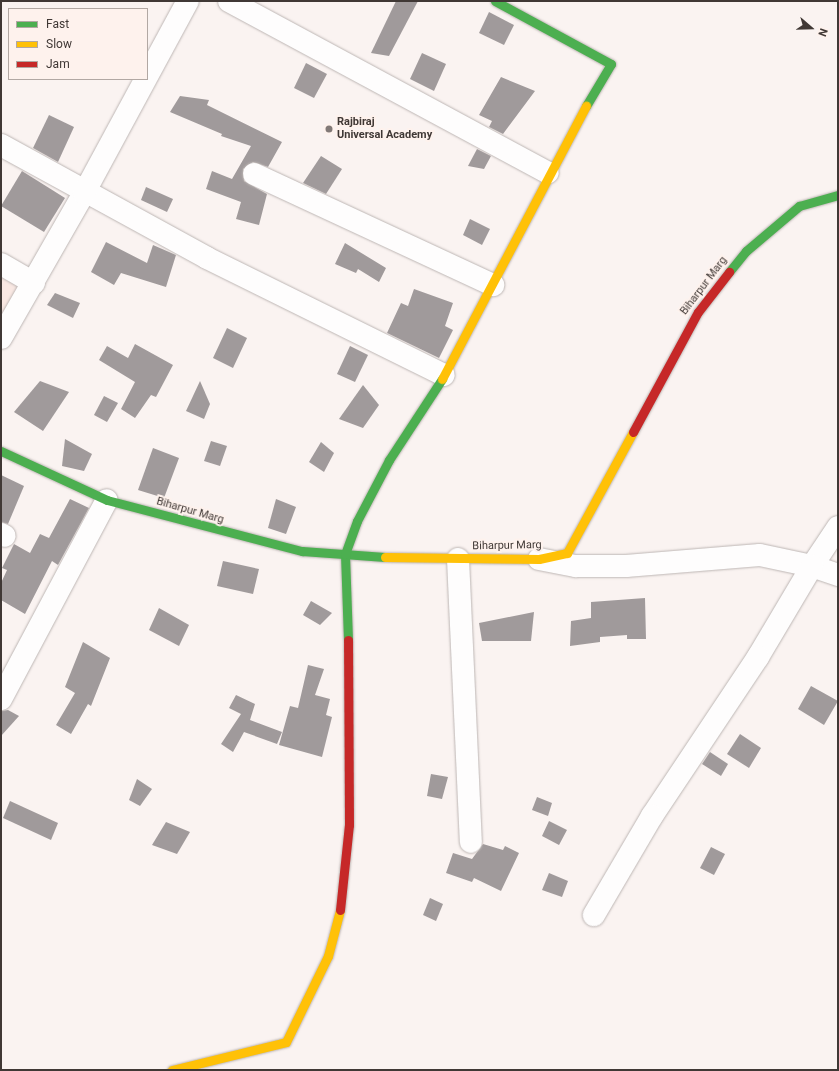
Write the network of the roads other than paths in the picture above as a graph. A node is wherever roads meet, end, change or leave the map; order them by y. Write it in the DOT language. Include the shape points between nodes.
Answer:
graph roads {
  1 [pos="188,1"];
  2 [pos="229,1"];
  3 [pos="495,1"];
  4 [pos="148,75"];
  5 [pos="145,80"];
  6 [pos="1,145"];
  7 [pos="548,173"];
  8 [pos="254,174"];
  9 [pos="84,193"];
  10 [pos="838,196"];
  11 [pos="1,264"];
  12 [pos="34,283"];
  13 [pos="493,286"];
  14 [pos="1,338"];
  15 [pos="444,374"];
  16 [pos="1,451"];
  17 [pos="107,500"];
  18 [pos="838,527"];
  19 [pos="345,554"];
  20 [pos="458,559"];
  21 [pos="539,559"];
  22 [pos="812,566"];
  23 [pos="838,575"];
  24 [pos="1,699"];
  25 [pos="471,842"];
  26 [pos="594,914"];
  27 [pos="172,1070"];
  1 -- 4 [label="street"];
  2 -- 7 [label="street"];
  3 -- 7 [label="street" via="611,64"];
  5 -- 9 [label="street"];
  6 -- 9 [label="street"];
  7 -- 13 [label="street"];
  8 -- 13 [label="street"];
  9 -- 12 [label="street"];
  9 -- 15 [label="street"];
  10 -- 21 [label="street, Biharpur Marg" via="828,195 799,206 746,251 698,312 567,554"];
  11 -- 12 [label="street"];
  12 -- 14 [label="street"];
  13 -- 15 [label="street"];
  15 -- 19 [label="street" via="389,460 357,521"];
  16 -- 17 [label="street, Biharpur Marg"];
  17 -- 19 [label="street, Biharpur Marg" via="250,540 302,551"];
  17 -- 24 [label="street"];
  18 -- 22 [label="street"];
  19 -- 20 [label="street, Biharpur Marg"];
  19 -- 27 [label="street" via="350,703 349,825 343,899 328,956 286,1042"];
  20 -- 21 [label="street, Biharpur Marg"];
  20 -- 25 [label="street"];
  21 -- 22 [label="street" via="576,566 626,566 760,555"];
  22 -- 23 [label="street"];
  22 -- 26 [label="street" via="758,657 648,822"];
}
